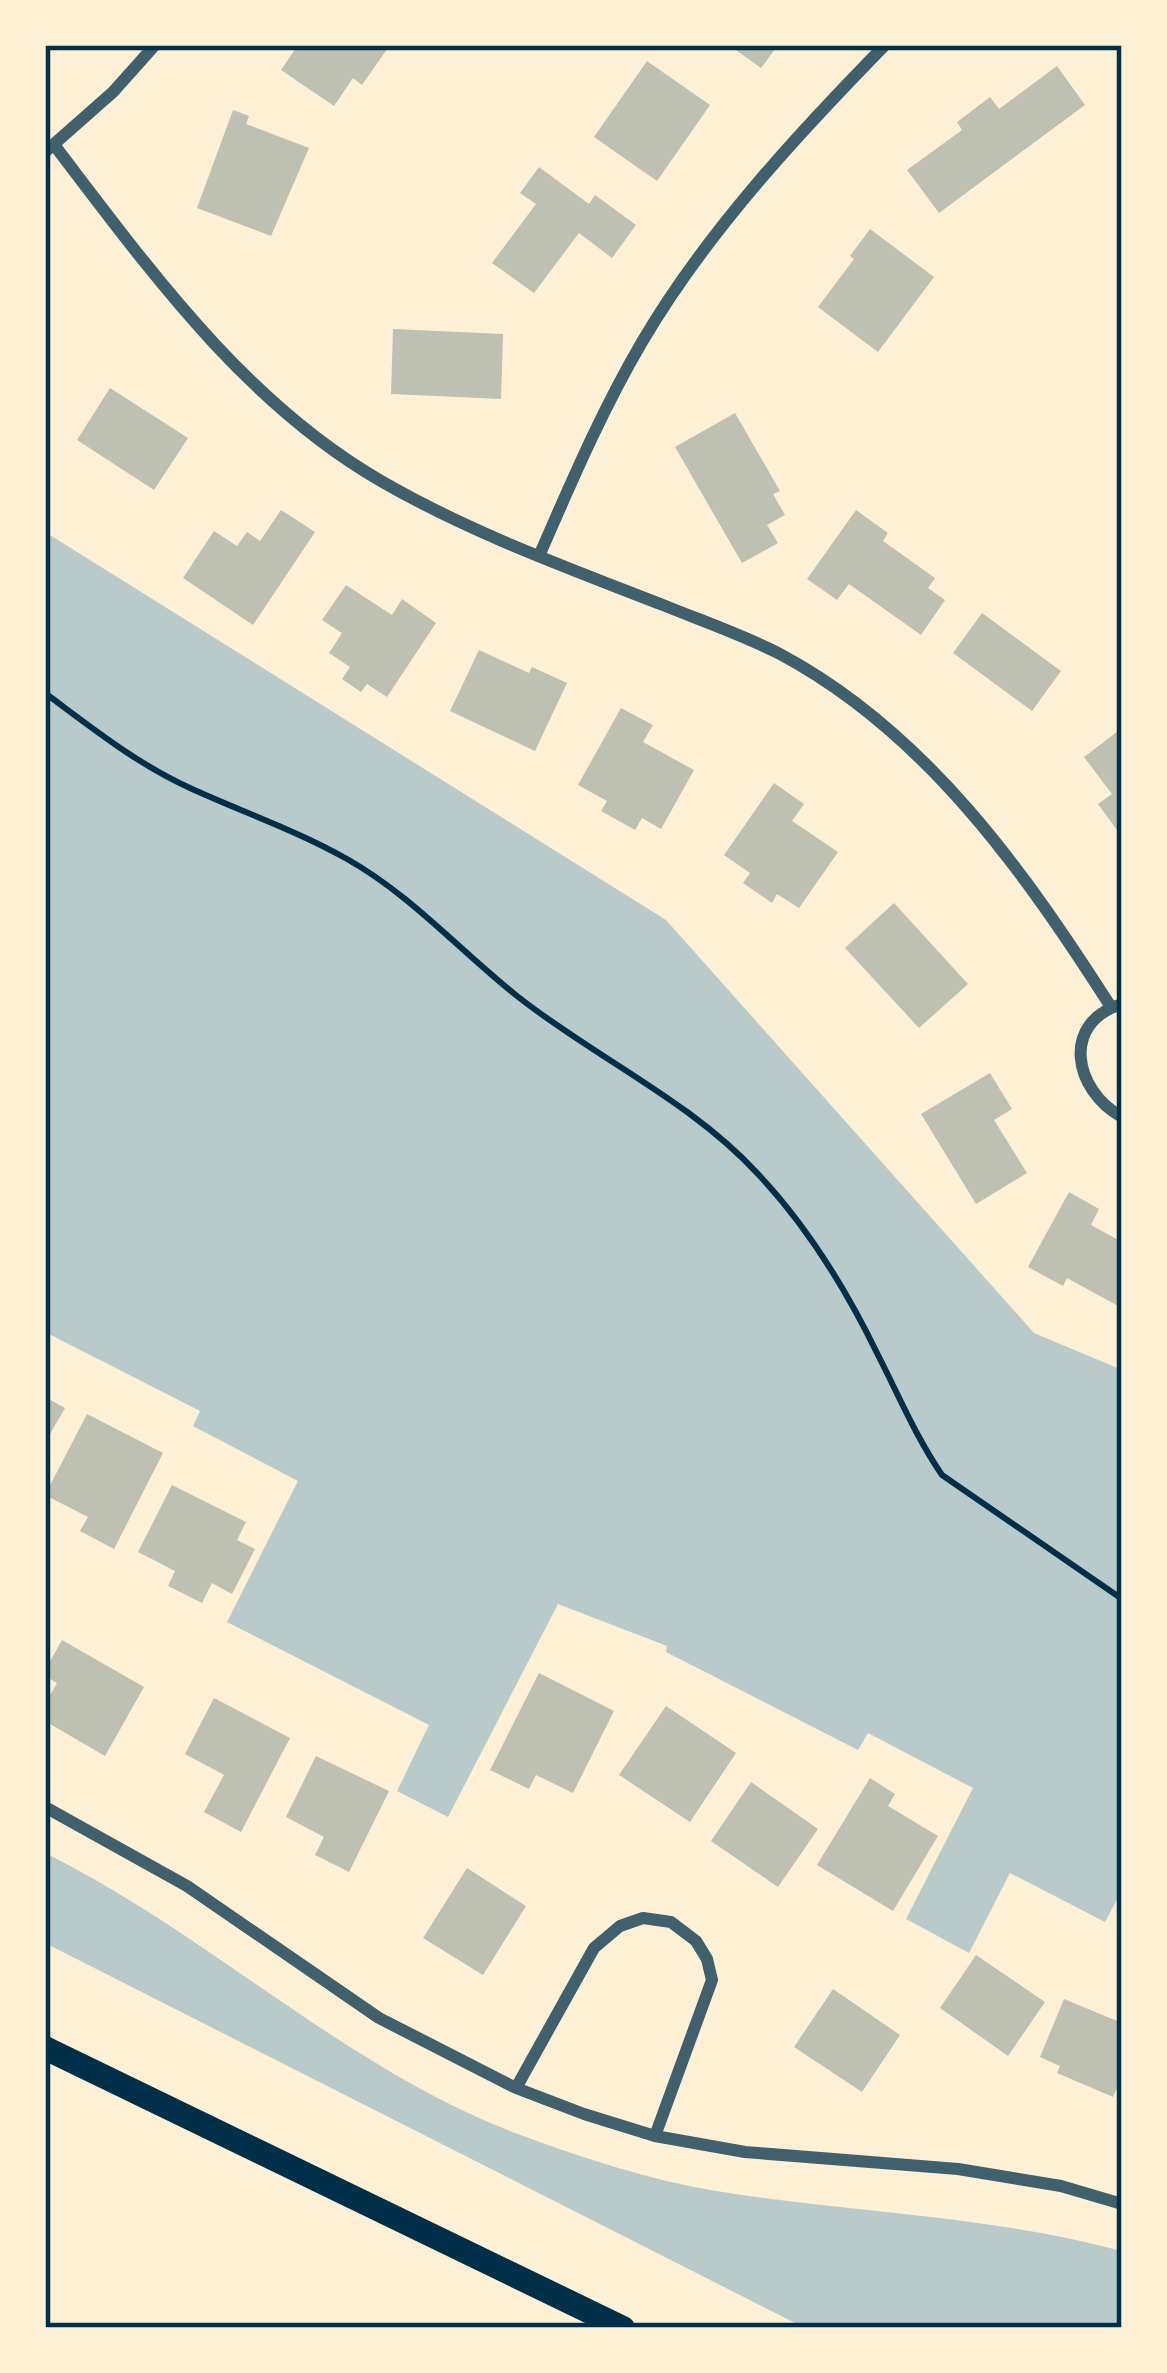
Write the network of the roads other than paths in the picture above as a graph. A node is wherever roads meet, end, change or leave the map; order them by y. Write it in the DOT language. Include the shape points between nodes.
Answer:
graph roads {
  1 [pos="155,45"];
  2 [pos="885,45"];
  3 [pos="50,149"];
  4 [pos="539,556"];
  5 [pos="1117,1006"];
  6 [pos="1122,1117"];
  7 [pos="45,1807"];
  8 [pos="45,2048"];
  9 [pos="516,2087"];
  10 [pos="655,2136"];
  11 [pos="1122,2204"];
  12 [pos="623,2328"];
  1 -- 3 [label="street"];
  2 -- 4 [label="street" via="762,180 676,291 597,425"];
  3 -- 4 [label="street" via="262,392 378,480"];
  4 -- 5 [label="street" via="779,654 871,715 1006,855"];
  5 -- 6 [label="street" via="1093,1023 1081,1064 1102,1106"];
  7 -- 9 [label="street" via="187,1886 379,2018"];
  8 -- 12 [label="main road"];
  9 -- 10 [label="street"];
  9 -- 10 [label="street" via="593,1948 643,1918 671,1922 696,1941 712,1980"];
  10 -- 11 [label="street" via="745,2152 958,2169"];
}
